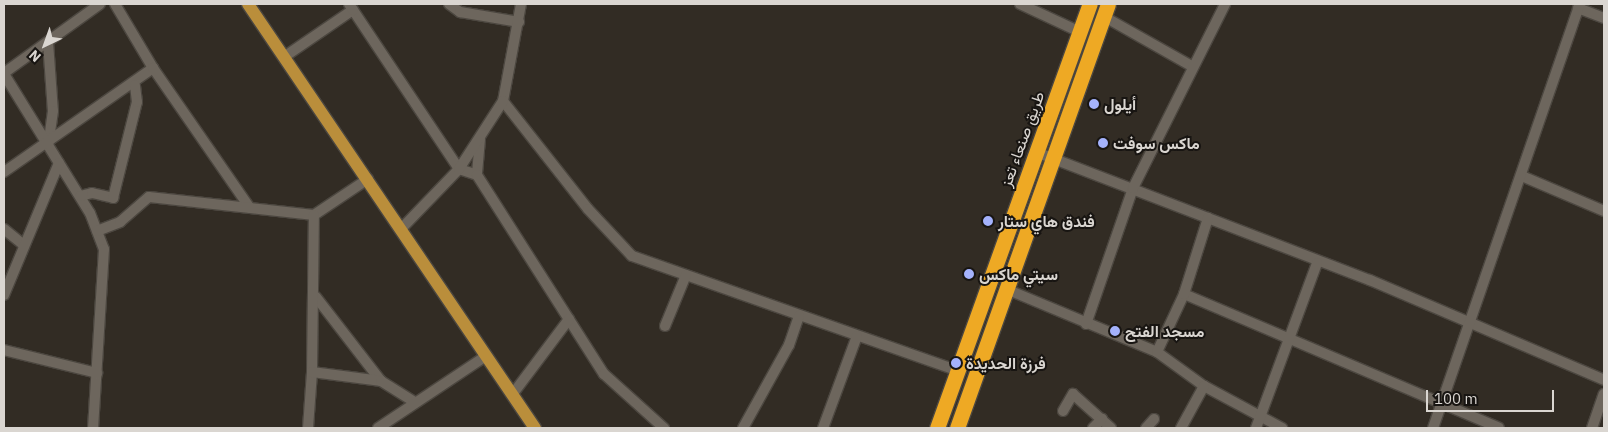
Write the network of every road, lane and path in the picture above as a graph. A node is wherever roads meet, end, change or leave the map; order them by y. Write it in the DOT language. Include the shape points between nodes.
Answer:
graph roads {
  1 [pos="100,4"];
  2 [pos="116,4"];
  3 [pos="248,4"];
  4 [pos="449,4"];
  5 [pos="521,4"];
  6 [pos="1020,4"];
  7 [pos="1090,4"];
  8 [pos="1225,4"];
  9 [pos="1579,6"];
  10 [pos="351,7"];
  11 [pos="1106,10"];
  12 [pos="1604,18"];
  13 [pos="519,22"];
  14 [pos="1080,32"];
  15 [pos="48,42"];
  16 [pos="284,57"];
  17 [pos="1193,67"];
  18 [pos="153,68"];
  19 [pos="4,74"];
  20 [pos="136,85"];
  21 [pos="503,101"];
  22 [pos="480,139"];
  23 [pos="48,145"];
  24 [pos="1036,152"];
  25 [pos="1052,156"];
  26 [pos="59,163"];
  27 [pos="459,169"];
  28 [pos="4,172"];
  29 [pos="477,174"];
  30 [pos="1522,176"];
  31 [pos="368,179"];
  32 [pos="1133,188"];
  33 [pos="80,196"];
  34 [pos="250,208"];
  35 [pos="1604,211"];
  36 [pos="314,215"];
  37 [pos="1208,218"];
  38 [pos="4,228"];
  39 [pos="402,228"];
  40 [pos="97,231"];
  41 [pos="24,246"];
  42 [pos="1317,263"];
  43 [pos="686,275"];
  44 [pos="1006,290"];
  45 [pos="1184,294"];
  46 [pos="4,295"];
  47 [pos="316,297"];
  48 [pos="799,316"];
  49 [pos="569,318"];
  50 [pos="1086,324"];
  51 [pos="666,326"];
  52 [pos="1468,326"];
  53 [pos="858,336"];
  54 [pos="1292,339"];
  55 [pos="4,350"];
  56 [pos="1157,352"];
  57 [pos="486,356"];
  58 [pos="958,371"];
  59 [pos="312,372"];
  60 [pos="97,373"];
  61 [pos="1604,380"];
  62 [pos="380,381"];
  63 [pos="1204,386"];
  64 [pos="1604,394"];
  65 [pos="512,395"];
  66 [pos="415,402"];
  67 [pos="1443,406"];
  68 [pos="1063,411"];
  69 [pos="1102,419"];
  70 [pos="1154,419"];
  71 [pos="1257,424"];
  72 [pos="93,428"];
  73 [pos="308,428"];
  74 [pos="378,428"];
  75 [pos="535,428"];
  76 [pos="664,428"];
  77 [pos="742,428"];
  78 [pos="823,428"];
  79 [pos="937,428"];
  80 [pos="957,428"];
  81 [pos="1093,428"];
  82 [pos="1111,428"];
  83 [pos="1146,428"];
  84 [pos="1181,428"];
  85 [pos="1282,428"];
  86 [pos="1434,428"];
  87 [pos="1499,428"];
  88 [pos="1592,428"];
  1 -- 15 [label="street"];
  2 -- 18 [label="street"];
  3 -- 16 [label="main road"];
  4 -- 13 [label="street" via="460,12"];
  5 -- 13 [label="street"];
  6 -- 14 [label="street"];
  7 -- 14 [label="highway, طريق صنعاء تعز"];
  8 -- 17 [label="street"];
  9 -- 12 [label="street"];
  9 -- 30 [label="street"];
  10 -- 16 [label="street"];
  10 -- 27 [label="street"];
  11 -- 17 [label="street"];
  11 -- 25 [label="highway"];
  13 -- 21 [label="street"];
  14 -- 24 [label="highway, طريق صنعاء تعز"];
  15 -- 19 [label="street"];
  15 -- 23 [label="street" via="53,104"];
  16 -- 31 [label="main road"];
  17 -- 32 [label="street"];
  18 -- 20 [label="street"];
  18 -- 34 [label="street"];
  19 -- 23 [label="street"];
  20 -- 23 [label="street"];
  20 -- 33 [label="street" via="137,102 113,198 92,193"];
  21 -- 22 [label="street"];
  21 -- 43 [label="street" via="588,209 632,256"];
  22 -- 27 [label="street"];
  22 -- 29 [label="street"];
  23 -- 26 [label="street"];
  23 -- 28 [label="street"];
  24 -- 25 [label="street"];
  24 -- 58 [label="highway, طريق صنعاء تعز"];
  25 -- 32 [label="street"];
  25 -- 44 [label="highway"];
  26 -- 33 [label="street"];
  26 -- 41 [label="street"];
  27 -- 29 [label="street"];
  27 -- 39 [label="street"];
  29 -- 49 [label="street"];
  30 -- 35 [label="street"];
  30 -- 52 [label="street"];
  31 -- 36 [label="street"];
  31 -- 39 [label="main road"];
  32 -- 37 [label="street"];
  32 -- 50 [label="street"];
  33 -- 40 [label="street"];
  34 -- 36 [label="street"];
  34 -- 40 [label="street" via="149,197 120,222"];
  36 -- 47 [label="street"];
  37 -- 42 [label="street"];
  37 -- 45 [label="street"];
  38 -- 41 [label="street"];
  39 -- 57 [label="main road"];
  40 -- 60 [label="street" via="104,249"];
  41 -- 46 [label="street"];
  42 -- 52 [label="street" via="1370,280"];
  42 -- 54 [label="street"];
  43 -- 48 [label="street"];
  43 -- 51 [label="street"];
  44 -- 50 [label="street"];
  44 -- 80 [label="highway"];
  45 -- 54 [label="street"];
  45 -- 56 [label="street"];
  47 -- 59 [label="street"];
  47 -- 62 [label="street"];
  48 -- 53 [label="street"];
  48 -- 77 [label="street" via="788,345"];
  49 -- 65 [label="street"];
  49 -- 76 [label="street" via="604,374"];
  50 -- 56 [label="street"];
  52 -- 61 [label="street"];
  52 -- 67 [label="street"];
  53 -- 58 [label="street"];
  53 -- 78 [label="street"];
  54 -- 67 [label="street"];
  54 -- 71 [label="street"];
  55 -- 60 [label="street"];
  56 -- 63 [label="street"];
  57 -- 65 [label="main road"];
  57 -- 66 [label="street"];
  58 -- 79 [label="highway, طريق صنعاء تعز"];
  59 -- 62 [label="street"];
  59 -- 73 [label="street"];
  60 -- 72 [label="street"];
  62 -- 66 [label="street"];
  63 -- 71 [label="street"];
  63 -- 84 [label="street"];
  64 -- 88 [label="street"];
  65 -- 75 [label="main road"];
  66 -- 74 [label="street"];
  67 -- 86 [label="street"];
  67 -- 87 [label="street"];
  68 -- 69 [label="street" via="1071,393"];
  69 -- 81 [label="street"];
  69 -- 82 [label="street"];
  70 -- 83 [label="street"];
  71 -- 85 [label="street"];
}
